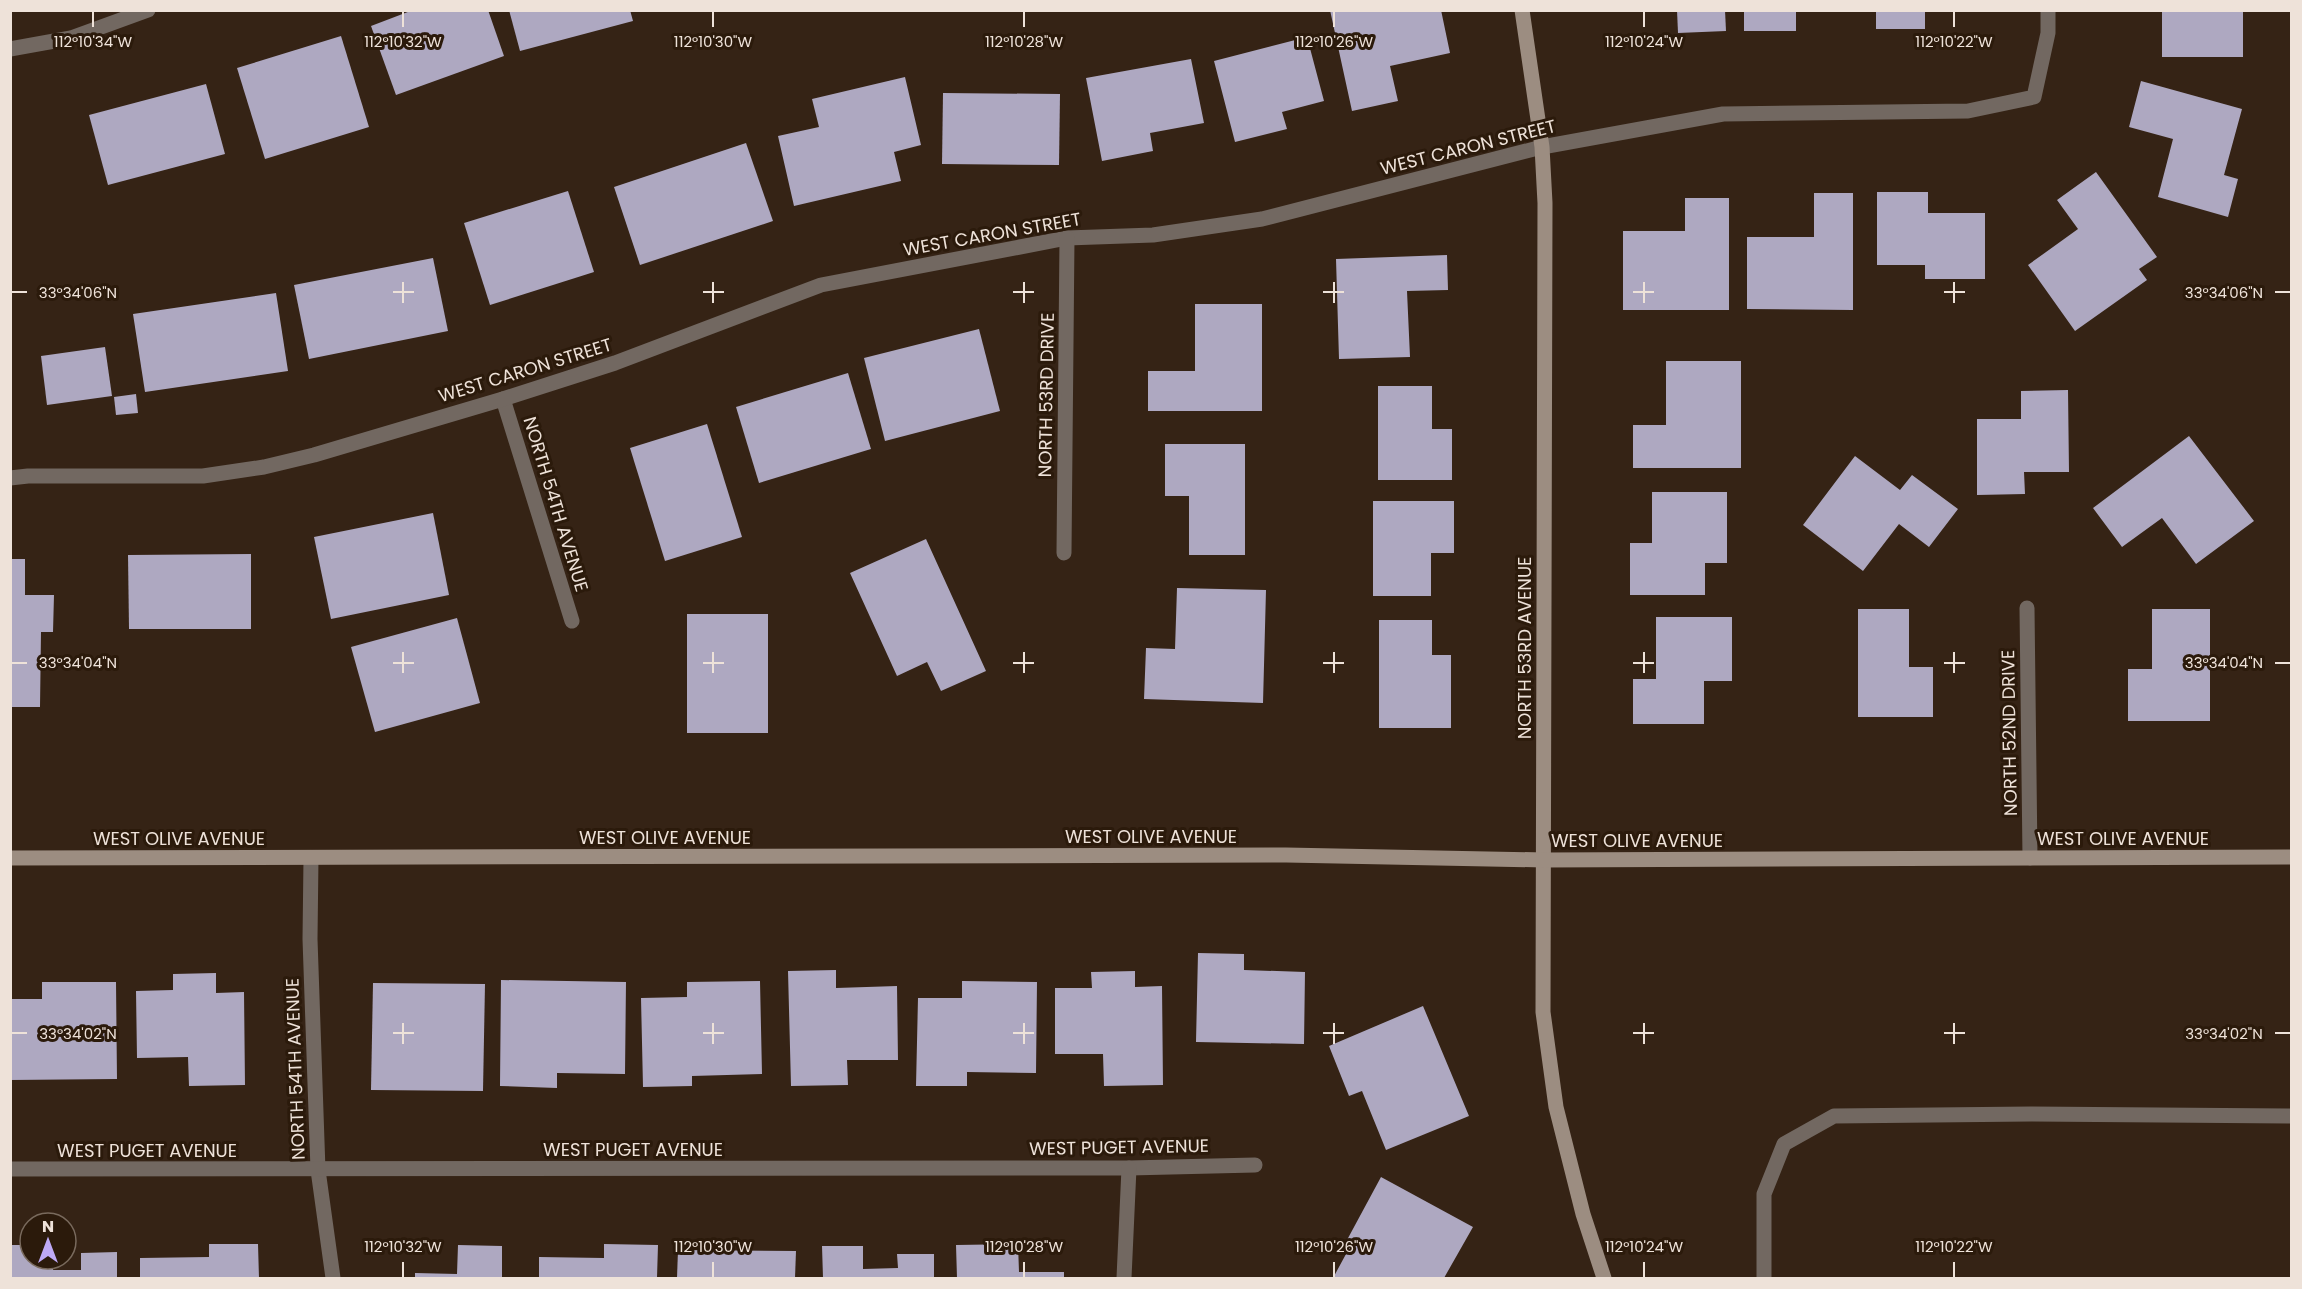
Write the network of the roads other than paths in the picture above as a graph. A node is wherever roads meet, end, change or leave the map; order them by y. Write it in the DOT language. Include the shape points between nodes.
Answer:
graph roads {
  1 [pos="148,10"];
  2 [pos="1522,10"];
  3 [pos="2048,10"];
  4 [pos="10,49"];
  5 [pos="1542,147"];
  6 [pos="1067,238"];
  7 [pos="503,399"];
  8 [pos="10,478"];
  9 [pos="1064,553"];
  10 [pos="2027,608"];
  11 [pos="572,621"];
  12 [pos="2292,856"];
  13 [pos="10,858"];
  14 [pos="311,858"];
  15 [pos="2030,858"];
  16 [pos="1544,860"];
  17 [pos="2292,1116"];
  18 [pos="1255,1165"];
  19 [pos="1129,1168"];
  20 [pos="10,1169"];
  21 [pos="318,1170"];
  22 [pos="333,1278"];
  23 [pos="1124,1278"];
  24 [pos="1604,1278"];
  25 [pos="1764,1278"];
  1 -- 4 [label="street" via="71,38"];
  2 -- 5 [label="main road, NORTH 53RD AVENUE"];
  3 -- 5 [label="street, WEST CARON STREET" via="2048,33 2034,97 1968,111 1723,114"];
  5 -- 6 [label="street, WEST CARON STREET" via="1262,219 1153,235"];
  5 -- 16 [label="main road, NORTH 53RD AVENUE"];
  6 -- 7 [label="street, WEST CARON STREET" via="821,285 615,363"];
  6 -- 9 [label="street, NORTH 53RD DRIVE"];
  7 -- 8 [label="street, WEST CARON STREET" via="314,455 254,468 203,476"];
  7 -- 11 [label="street, NORTH 54TH AVENUE"];
  10 -- 15 [label="street, NORTH 52ND DRIVE"];
  12 -- 15 [label="main road, WEST OLIVE AVENUE"];
  13 -- 14 [label="main road, WEST OLIVE AVENUE"];
  14 -- 16 [label="main road, WEST OLIVE AVENUE" via="1286,855"];
  14 -- 21 [label="street, NORTH 54TH AVENUE"];
  15 -- 16 [label="main road, WEST OLIVE AVENUE"];
  16 -- 24 [label="main road, NORTH 53RD AVENUE" via="1543,1012 1556,1107"];
  17 -- 25 [label="street" via="1834,1116 1784,1144 1764,1194"];
  18 -- 19 [label="street, WEST PUGET AVENUE"];
  19 -- 21 [label="street, WEST PUGET AVENUE"];
  19 -- 23 [label="street"];
  20 -- 21 [label="street, WEST PUGET AVENUE"];
  21 -- 22 [label="street, NORTH 54TH AVENUE"];
}
